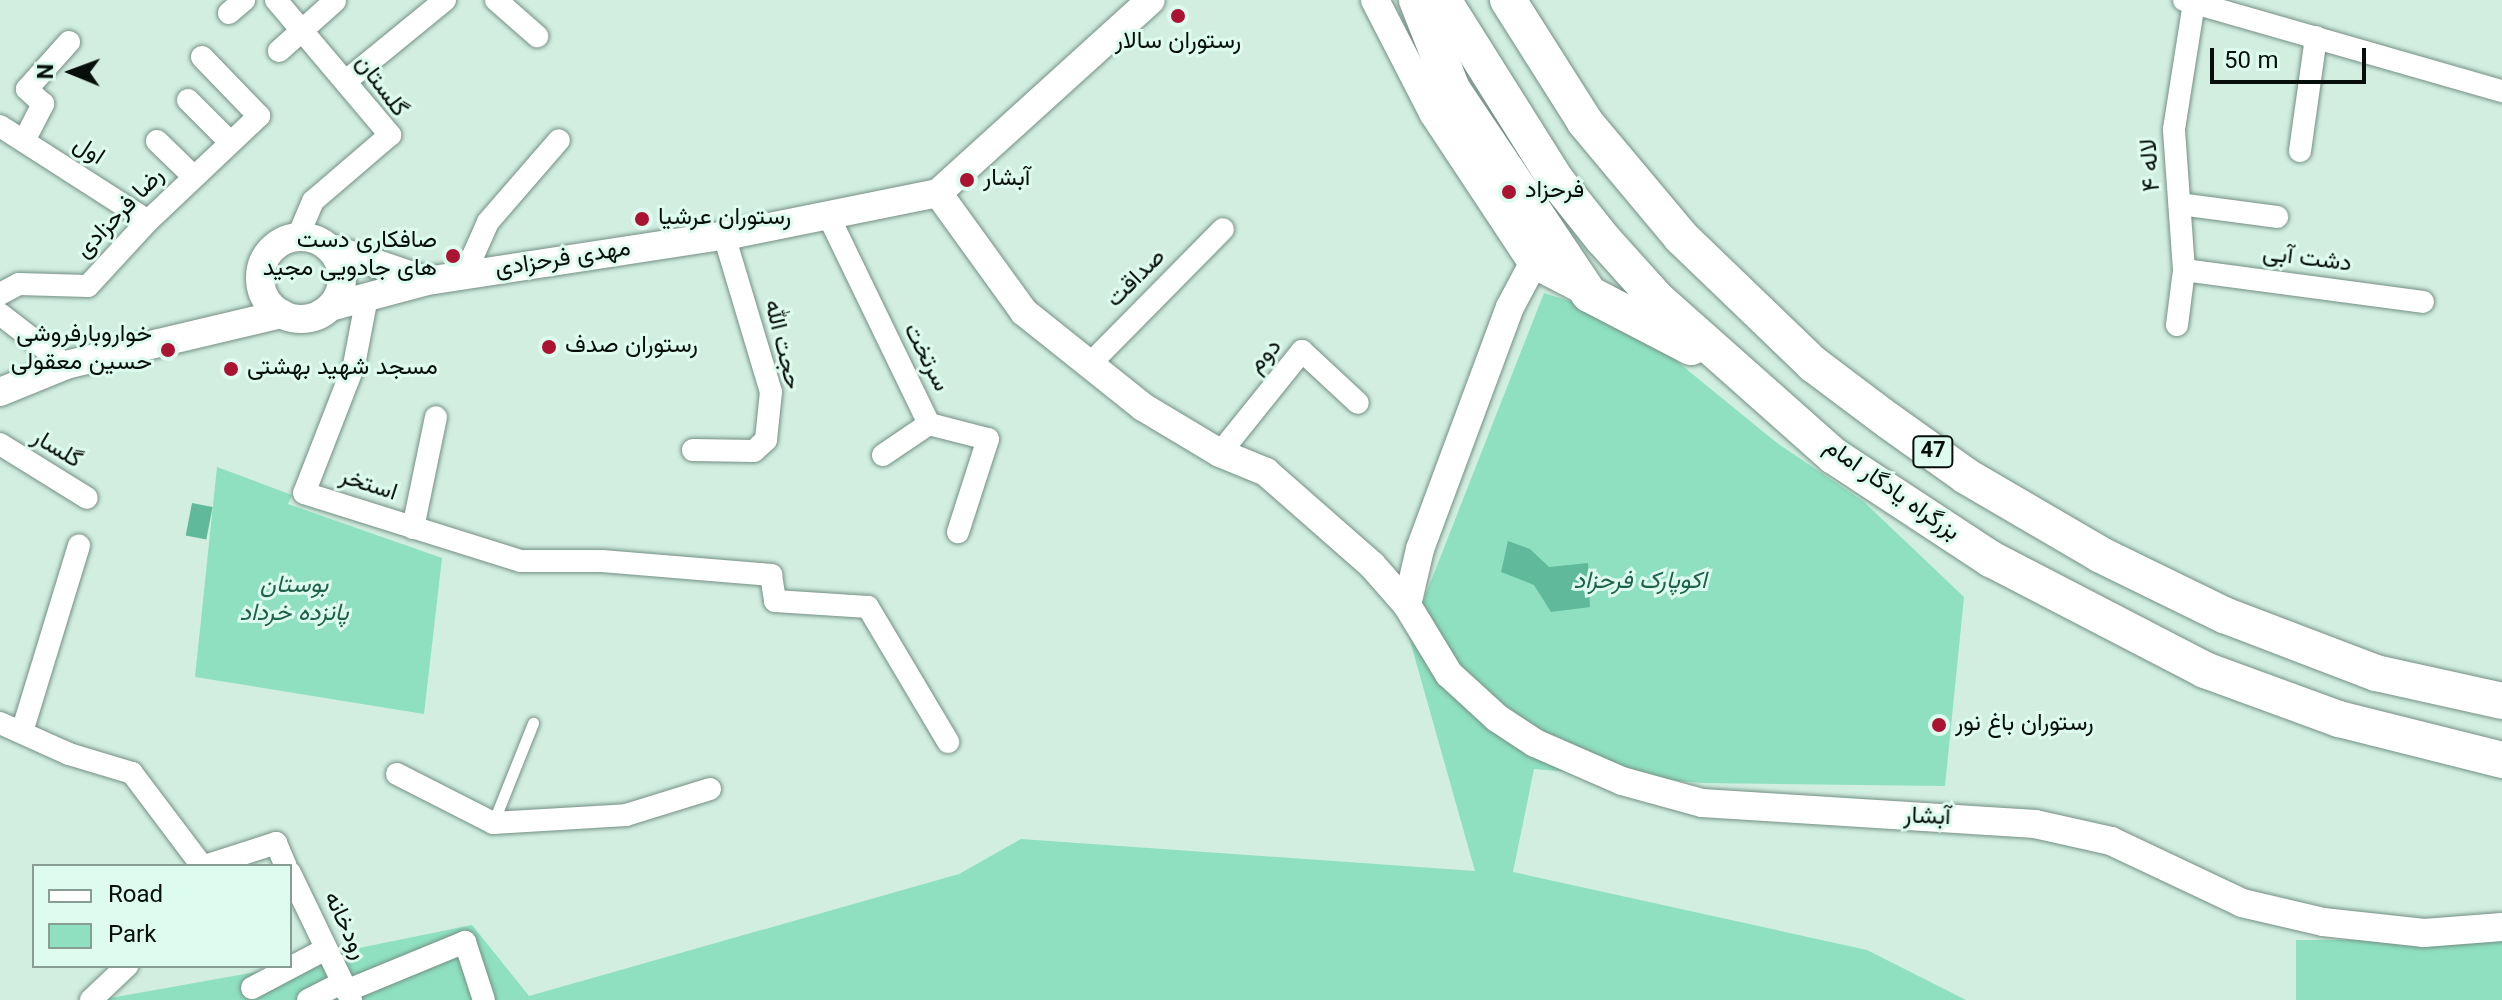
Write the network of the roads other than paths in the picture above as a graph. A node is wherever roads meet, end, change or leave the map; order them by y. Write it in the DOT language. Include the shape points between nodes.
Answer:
graph roads {
  1 [pos="276,0"];
  2 [pos="445,0"];
  3 [pos="496,0"];
  4 [pos="1151,0"];
  5 [pos="1375,0"];
  6 [pos="1417,0"];
  7 [pos="1443,0"];
  8 [pos="335,1"];
  9 [pos="2189,2"];
  10 [pos="1516,8"];
  11 [pos="301,31"];
  12 [pos="537,36"];
  13 [pos="2316,37"];
  14 [pos="69,42"];
  15 [pos="279,51"];
  16 [pos="202,57"];
  17 [pos="346,81"];
  18 [pos="2502,91"];
  19 [pos="188,100"];
  20 [pos="0,126"];
  21 [pos="559,140"];
  22 [pos="24,141"];
  23 [pos="157,141"];
  24 [pos="230,142"];
  25 [pos="2300,151"];
  26 [pos="193,176"];
  27 [pos="938,193"];
  28 [pos="2180,204"];
  29 [pos="828,215"];
  30 [pos="2277,217"];
  31 [pos="148,221"];
  32 [pos="1223,229"];
  33 [pos="724,235"];
  34 [pos="298,236"];
  35 [pos="330,248"];
  36 [pos="1533,264"];
  37 [pos="2184,270"];
  38 [pos="464,276"];
  39 [pos="260,281"];
  40 [pos="427,281"];
  41 [pos="0,294"];
  42 [pos="1589,294"];
  43 [pos="367,297"];
  44 [pos="2423,302"];
  45 [pos="330,307"];
  46 [pos="0,314"];
  47 [pos="282,314"];
  48 [pos="2177,325"];
  49 [pos="209,333"];
  50 [pos="66,365"];
  51 [pos="1088,366"];
  52 [pos="1742,374"];
  53 [pos="0,392"];
  54 [pos="1358,403"];
  55 [pos="436,417"];
  56 [pos="929,424"];
  57 [pos="0,444"];
  58 [pos="693,450"];
  59 [pos="1220,453"];
  60 [pos="883,455"];
  61 [pos="87,498"];
  62 [pos="413,528"];
  63 [pos="958,532"];
  64 [pos="79,546"];
  65 [pos="1407,605"];
  66 [pos="2502,701"];
  67 [pos="0,723"];
  68 [pos="533,723"];
  69 [pos="22,732"];
  70 [pos="948,742"];
  71 [pos="2502,760"];
  72 [pos="397,774"];
  73 [pos="710,789"];
  74 [pos="493,823"];
  75 [pos="201,864"];
  76 [pos="209,864"];
  77 [pos="285,864"];
  78 [pos="292,877"];
  79 [pos="2502,927"];
  80 [pos="326,949"];
  81 [pos="292,967"];
  82 [pos="126,968"];
  83 [pos="290,968"];
  84 [pos="252,988"];
  85 [pos="346,991"];
  86 [pos="105,996"];
  87 [pos="308,1000"];
  88 [pos="484,1000"];
  1 -- 11 [label="street, گلستان"];
  2 -- 17 [label="street"];
  3 -- 12 [label="street"];
  4 -- 27 [label="street"];
  5 -- 36 [label="street" via="1433,113"];
  6 -- 42 [label="highway" via="1452,89"];
  7 -- 52 [label="highway, بزرگراه یادگار امام / 47" via="1556,180 1603,239 1658,300"];
  8 -- 11 [label="street"];
  9 -- 13 [label="street"];
  9 -- 28 [label="street, لاله ۴" via="2174,129"];
  10 -- 66 [label="highway, 47" via="1604,145 1735,294 1813,364 1966,476 2101,555 2268,634 2376,673"];
  11 -- 15 [label="street"];
  11 -- 17 [label="street, گلستان"];
  13 -- 18 [label="street"];
  13 -- 25 [label="street"];
  14 -- 22 [label="street" via="27,89 43,104"];
  16 -- 24 [label="street, رضا فرحزادی" via="259,116"];
  17 -- 34 [label="street, گلستان" via="390,135 313,201"];
  19 -- 24 [label="street"];
  20 -- 22 [label="street, اول"];
  21 -- 38 [label="street" via="488,222"];
  22 -- 31 [label="street, اول"];
  23 -- 26 [label="street"];
  24 -- 26 [label="street, رضا فرحزادی"];
  26 -- 31 [label="street, رضا فرحزادی"];
  27 -- 29 [label="street, مهدی فرحزادی"];
  27 -- 51 [label="street, آبشار" via="1024,312"];
  28 -- 30 [label="street"];
  28 -- 37 [label="street, لاله ۴"];
  29 -- 33 [label="street, مهدی فرحزادی"];
  29 -- 56 [label="street, سرتخت"];
  31 -- 41 [label="street, رضا فرحزادی" via="88,286 19,284"];
  32 -- 51 [label="street, صداقت"];
  33 -- 38 [label="street, مهدی فرحزادی"];
  33 -- 58 [label="street, حجت الله" via="771,392 766,440 754,451"];
  34 -- 35 [label="street"];
  34 -- 39 [label="street" via="285,239 266,256"];
  35 -- 40 [label="street"];
  35 -- 45 [label="street" via="341,271"];
  36 -- 42 [label="street"];
  36 -- 65 [label="street" via="1510,307 1420,549"];
  37 -- 44 [label="street, دشت آبی"];
  37 -- 48 [label="street, لاله ۴"];
  38 -- 40 [label="street, مهدی فرحزادی"];
  39 -- 47 [label="street" via="271,306"];
  39 -- 49 [label="street"];
  40 -- 43 [label="street, مهدی فرحزادی"];
  42 -- 52 [label="highway"];
  43 -- 45 [label="street, مهدی فرحزادی"];
  43 -- 62 [label="street, استخر" via="354,365 304,493"];
  45 -- 47 [label="street" via="307,319"];
  46 -- 50 [label="street"];
  47 -- 49 [label="street"];
  49 -- 50 [label="street"];
  50 -- 53 [label="street"];
  51 -- 59 [label="street, آبشار"];
  52 -- 71 [label="highway, بزرگراه یادگار امام / 47" via="1834,456 2073,606 2205,670 2288,701 2403,738"];
  54 -- 59 [label="street, دوم" via="1302,351"];
  55 -- 62 [label="street, استخر"];
  56 -- 60 [label="street"];
  56 -- 63 [label="street, سرتخت" via="988,439"];
  57 -- 61 [label="street, گلسار"];
  59 -- 65 [label="street, آبشار" via="1266,472 1372,565"];
  62 -- 70 [label="street" via="521,561 602,561 771,575 775,601 868,607"];
  64 -- 69 [label="street"];
  65 -- 79 [label="street, آبشار" via="1449,674 1497,718 1535,743 1622,781 1702,803 2035,824 2111,841 2242,903 2323,922 2424,933"];
  67 -- 69 [label="street"];
  68 -- 74 [label="lane"];
  69 -- 75 [label="street" via="132,773"];
  72 -- 74 [label="street"];
  73 -- 74 [label="street" via="626,815"];
  76 -- 77 [label="street" via="276,843"];
  78 -- 80 [label="street, رودخانه"];
  80 -- 81 [label="street"];
  80 -- 85 [label="street, رودخانه"];
  82 -- 86 [label="street"];
  83 -- 84 [label="street"];
  85 -- 87 [label="street"];
  85 -- 88 [label="street" via="465,942"];
}
